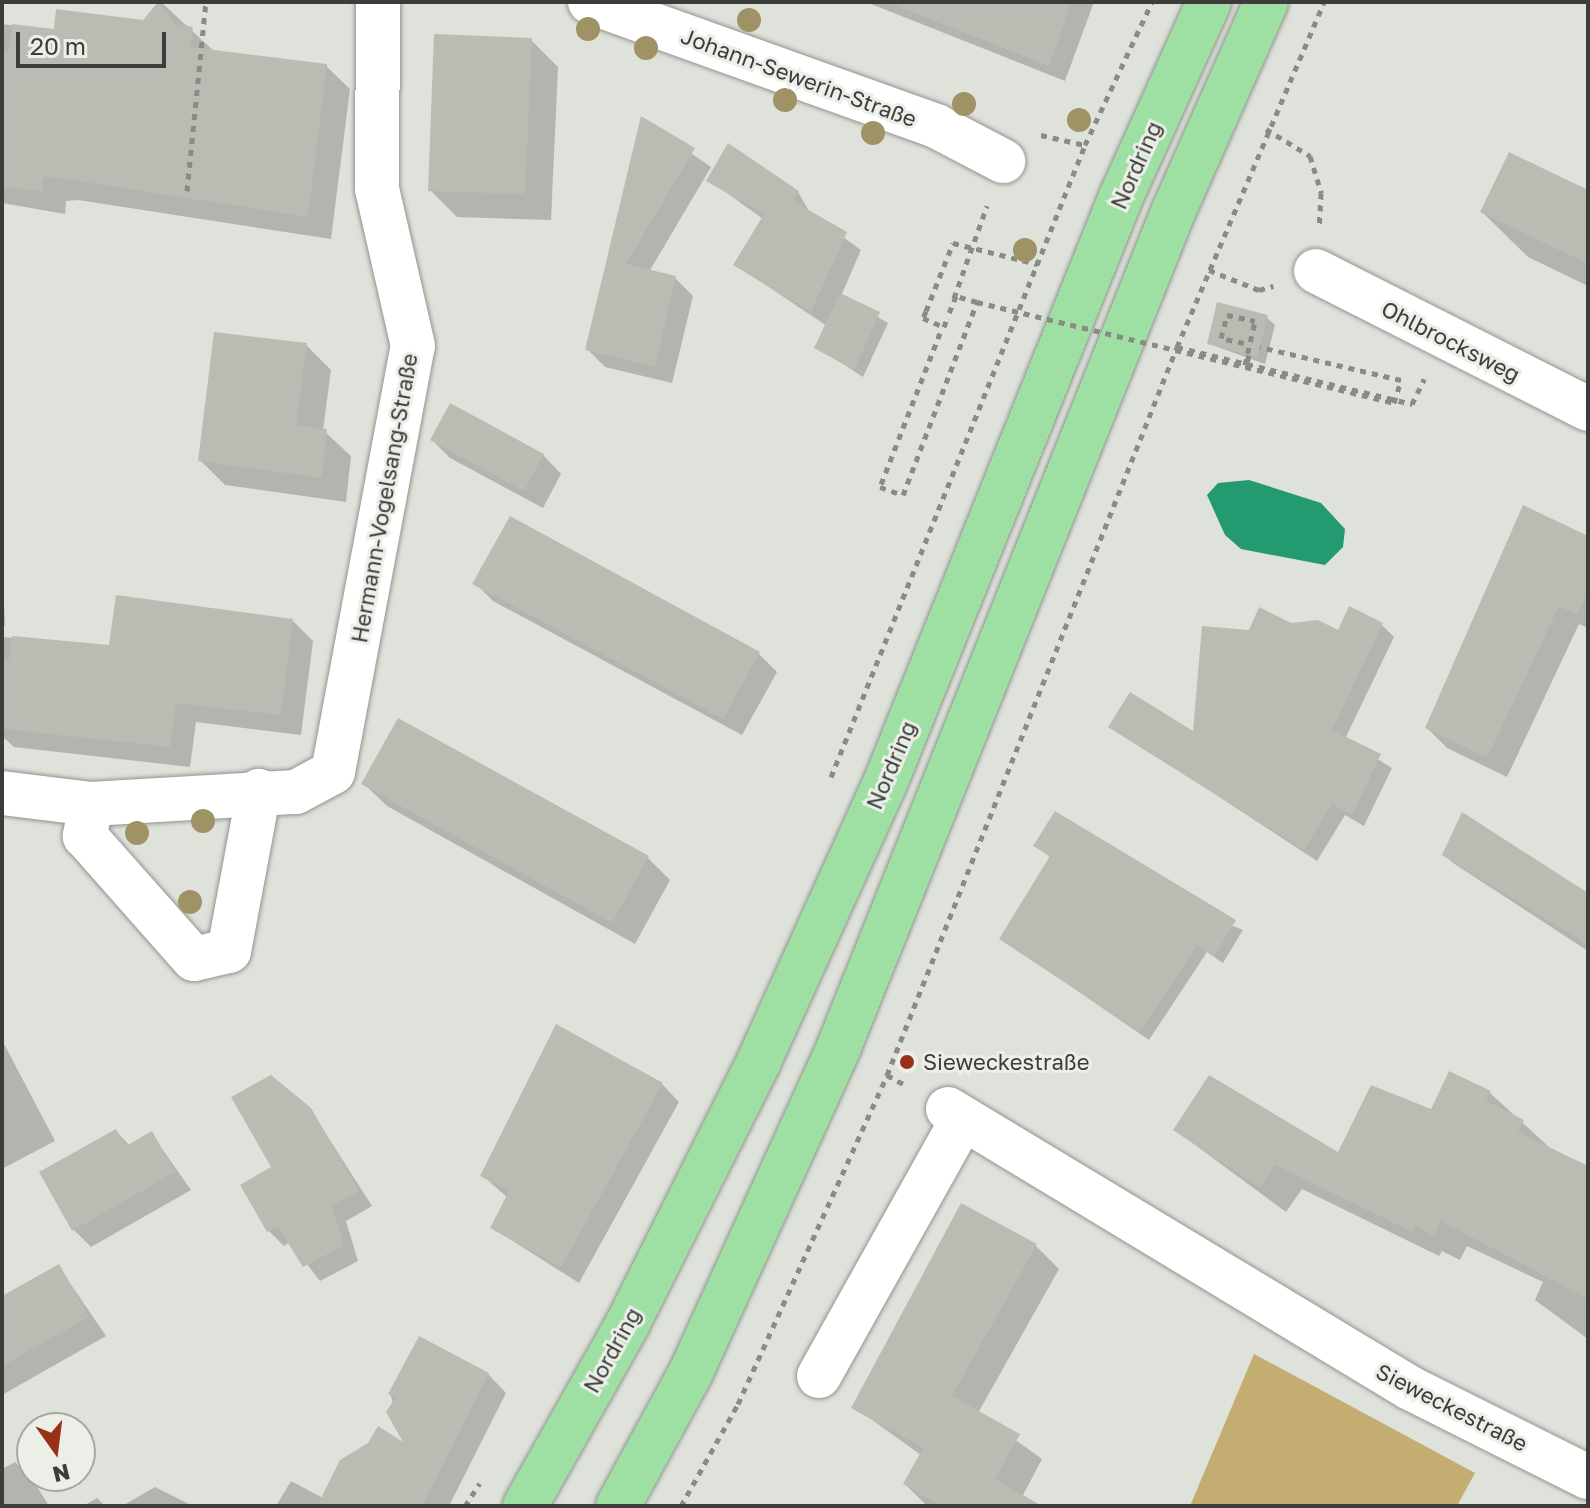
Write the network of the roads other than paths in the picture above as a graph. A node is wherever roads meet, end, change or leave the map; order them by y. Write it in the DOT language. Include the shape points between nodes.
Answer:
graph roads {
  1 [pos="378,2"];
  2 [pos="590,2"];
  3 [pos="1209,2"];
  4 [pos="1266,2"];
  5 [pos="1003,161"];
  6 [pos="1316,271"];
  7 [pos="1588,409"];
  8 [pos="259,791"];
  9 [pos="2,793"];
  10 [pos="91,804"];
  11 [pos="819,1376"];
  12 [pos="1588,1477"];
  13 [pos="525,1506"];
  14 [pos="618,1506"];
  1 -- 8 [label="street, Hermann-Vogelsang-Straße" via="377,189 413,346 333,772 296,792"];
  2 -- 5 [label="street, Johann-Sewerin-Straße" via="936,126"];
  3 -- 13 [label="main road, Nordring" via="1121,197 886,781 759,1061 634,1311"];
  4 -- 14 [label="main road" via="1174,210 839,1047 691,1372"];
  6 -- 7 [label="street, Ohlbrocksweg"];
  8 -- 10 [label="street, Hermann-Vogelsang-Straße"];
  8 -- 10 [label="street" via="229,951 194,959 85,836"];
  9 -- 10 [label="street, Hermann-Vogelsang-Straße"];
  11 -- 12 [label="street, Sieweckestraße" via="956,1114 1410,1388"];
}
